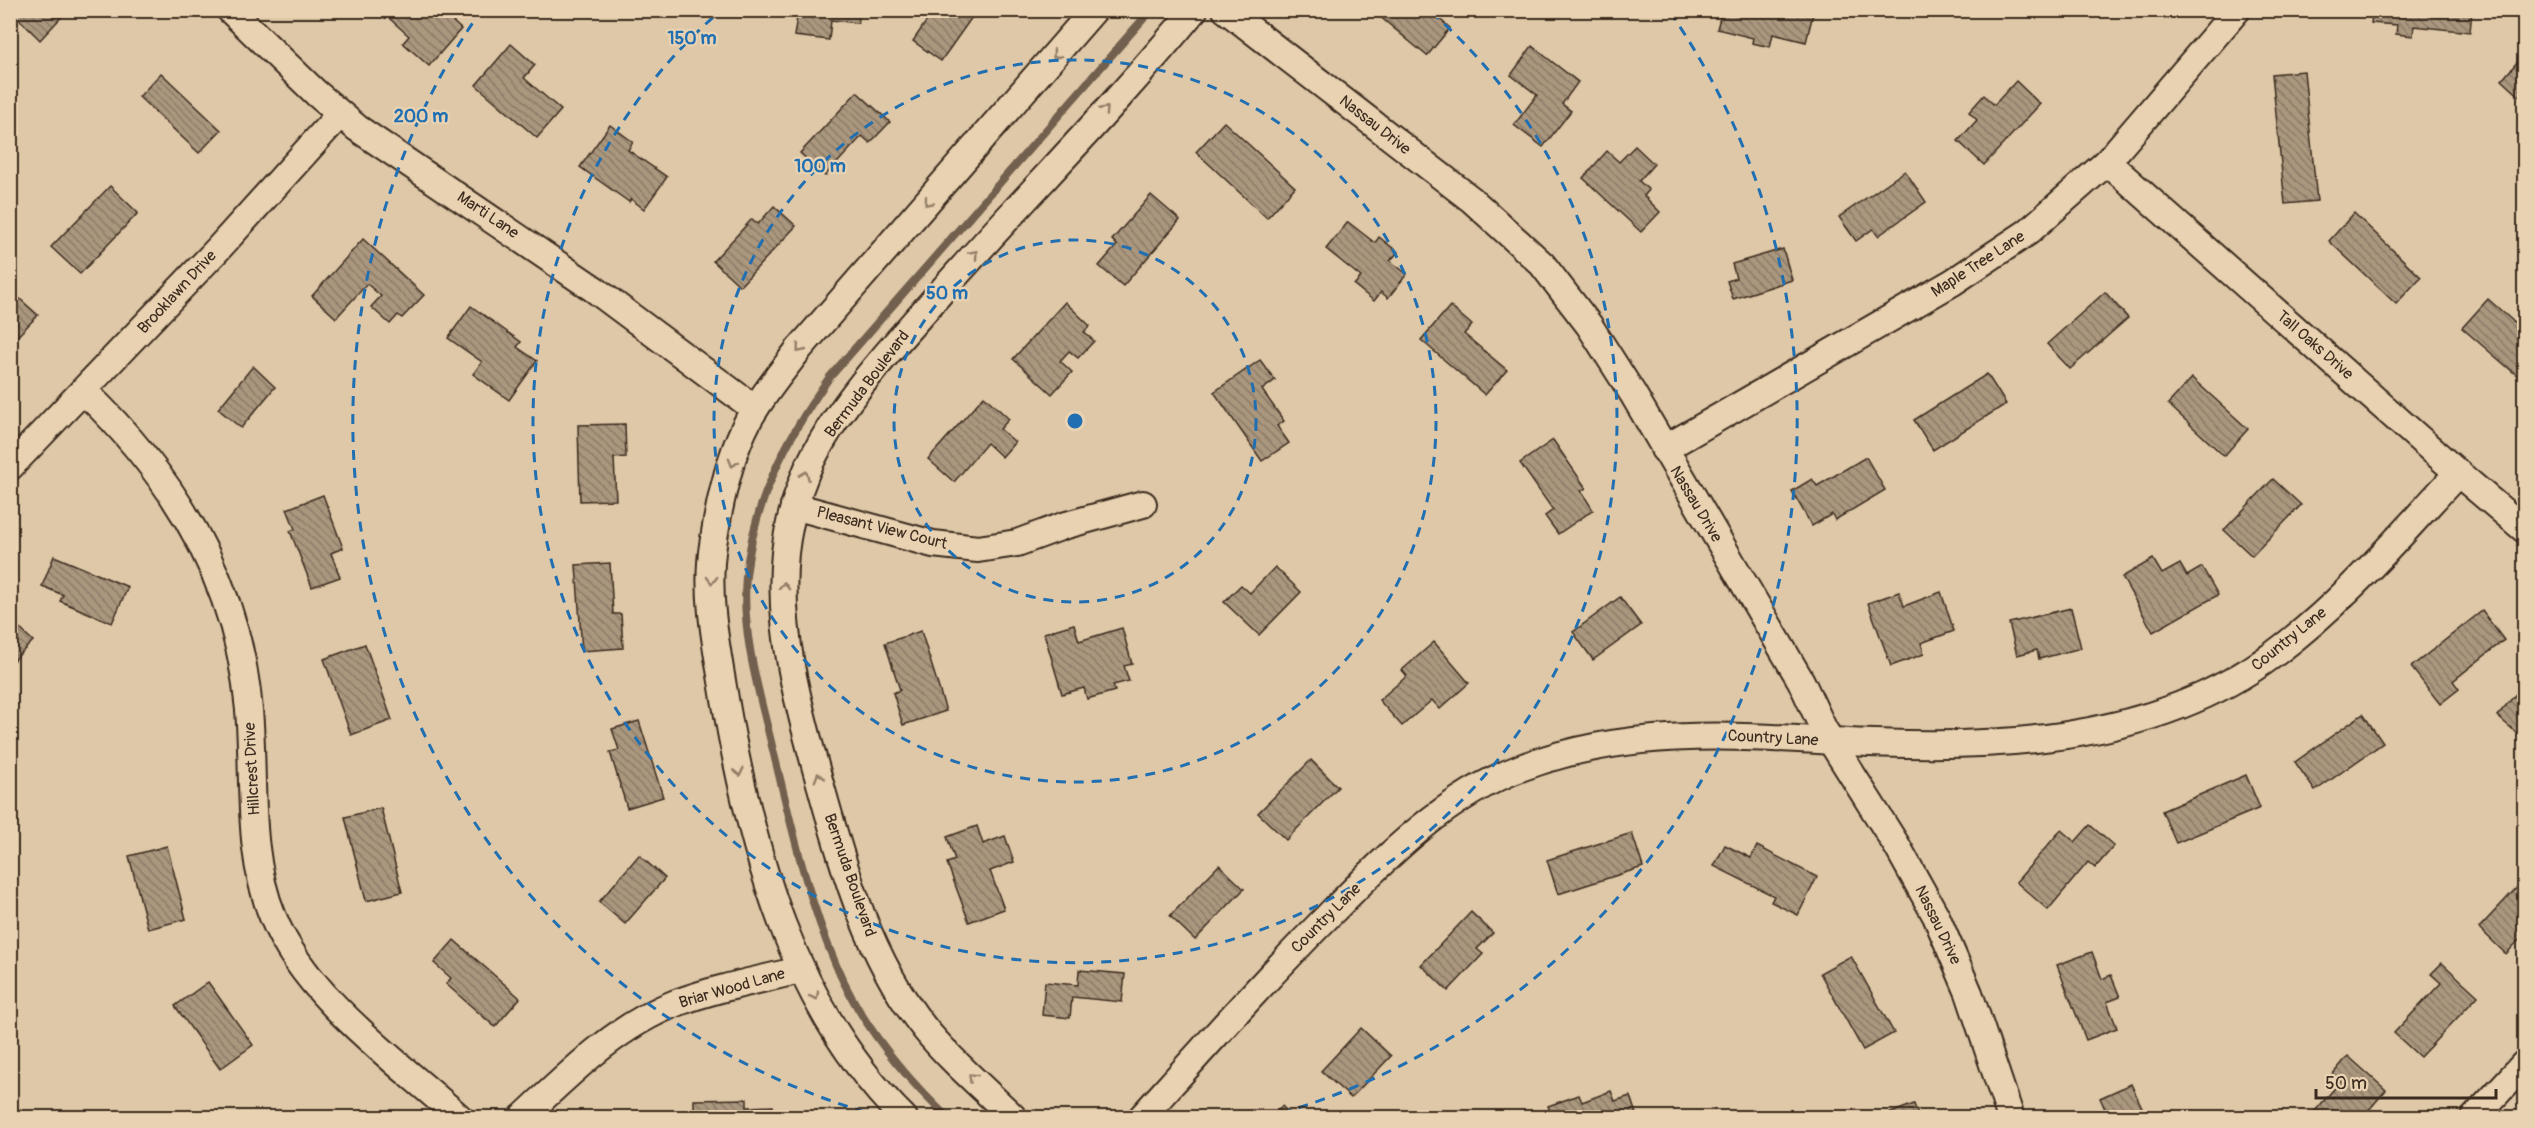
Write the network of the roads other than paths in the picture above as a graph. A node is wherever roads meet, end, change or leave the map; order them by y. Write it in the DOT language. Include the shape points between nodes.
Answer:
graph roads {
  1 [pos="230,10"];
  2 [pos="1094,10"];
  3 [pos="1194,10"];
  4 [pos="1226,10"];
  5 [pos="2237,10"];
  6 [pos="340,114"];
  7 [pos="2107,162"];
  8 [pos="84,390"];
  9 [pos="755,409"];
  10 [pos="1664,449"];
  11 [pos="10,467"];
  12 [pos="2458,473"];
  13 [pos="1143,504"];
  14 [pos="794,506"];
  15 [pos="2524,529"];
  16 [pos="1830,741"];
  17 [pos="800,969"];
  18 [pos="2524,1064"];
  19 [pos="460,1118"];
  20 [pos="522,1118"];
  21 [pos="904,1118"];
  22 [pos="1014,1118"];
  23 [pos="1141,1118"];
  24 [pos="2011,1118"];
  25 [pos="2474,1118"];
  1 -- 6 [label="street, Marti Lane"];
  2 -- 9 [label="street, one-way" via="799,349"];
  14 -- 3 [label="street, Bermuda Boulevard, one-way" via="807,469 872,372"];
  4 -- 10 [label="street, Nassau Drive" via="1472,200 1542,264 1589,325"];
  5 -- 7 [label="street, Maple Tree Lane"];
  6 -- 8 [label="street, Brooklawn Drive"];
  6 -- 9 [label="street, Marti Lane" via="594,289"];
  7 -- 10 [label="street, Maple Tree Lane" via="2028,232 1953,282"];
  7 -- 12 [label="street, Tall Oaks Drive"];
  8 -- 11 [label="street, Brooklawn Drive"];
  8 -- 19 [label="street, Hillcrest Drive" via="112,417 170,492 201,540 218,576 243,664 260,872 273,917 296,960 330,1000"];
  9 -- 17 [label="street, one-way" via="724,491 712,547 711,607 733,742 750,817 785,935"];
  10 -- 16 [label="street, Nassau Drive" via="1801,681"];
  12 -- 15 [label="street, Tall Oaks Drive"];
  12 -- 16 [label="street, Country Lane" via="2356,581 2275,654 2241,676 2164,712 2118,725 2033,740"];
  13 -- 14 [label="street, Pleasant View Court" via="1017,543 978,549 933,544"];
  22 -- 14 [label="street, Bermuda Boulevard, one-way" via="926,1029 895,985 871,938 843,864 810,749 791,664 785,618 785,552"];
  16 -- 23 [label="street, Country Lane" via="1699,735 1602,744 1522,767 1468,794 1433,818 1372,872 1297,947"];
  16 -- 24 [label="street, Nassau Drive" via="1936,916 1969,993"];
  17 -- 20 [label="street, Briar Wood Lane" via="708,993 644,1019 579,1065"];
  17 -- 21 [label="street, one-way" via="843,1047"];
  18 -- 25 [label="street"];
}
